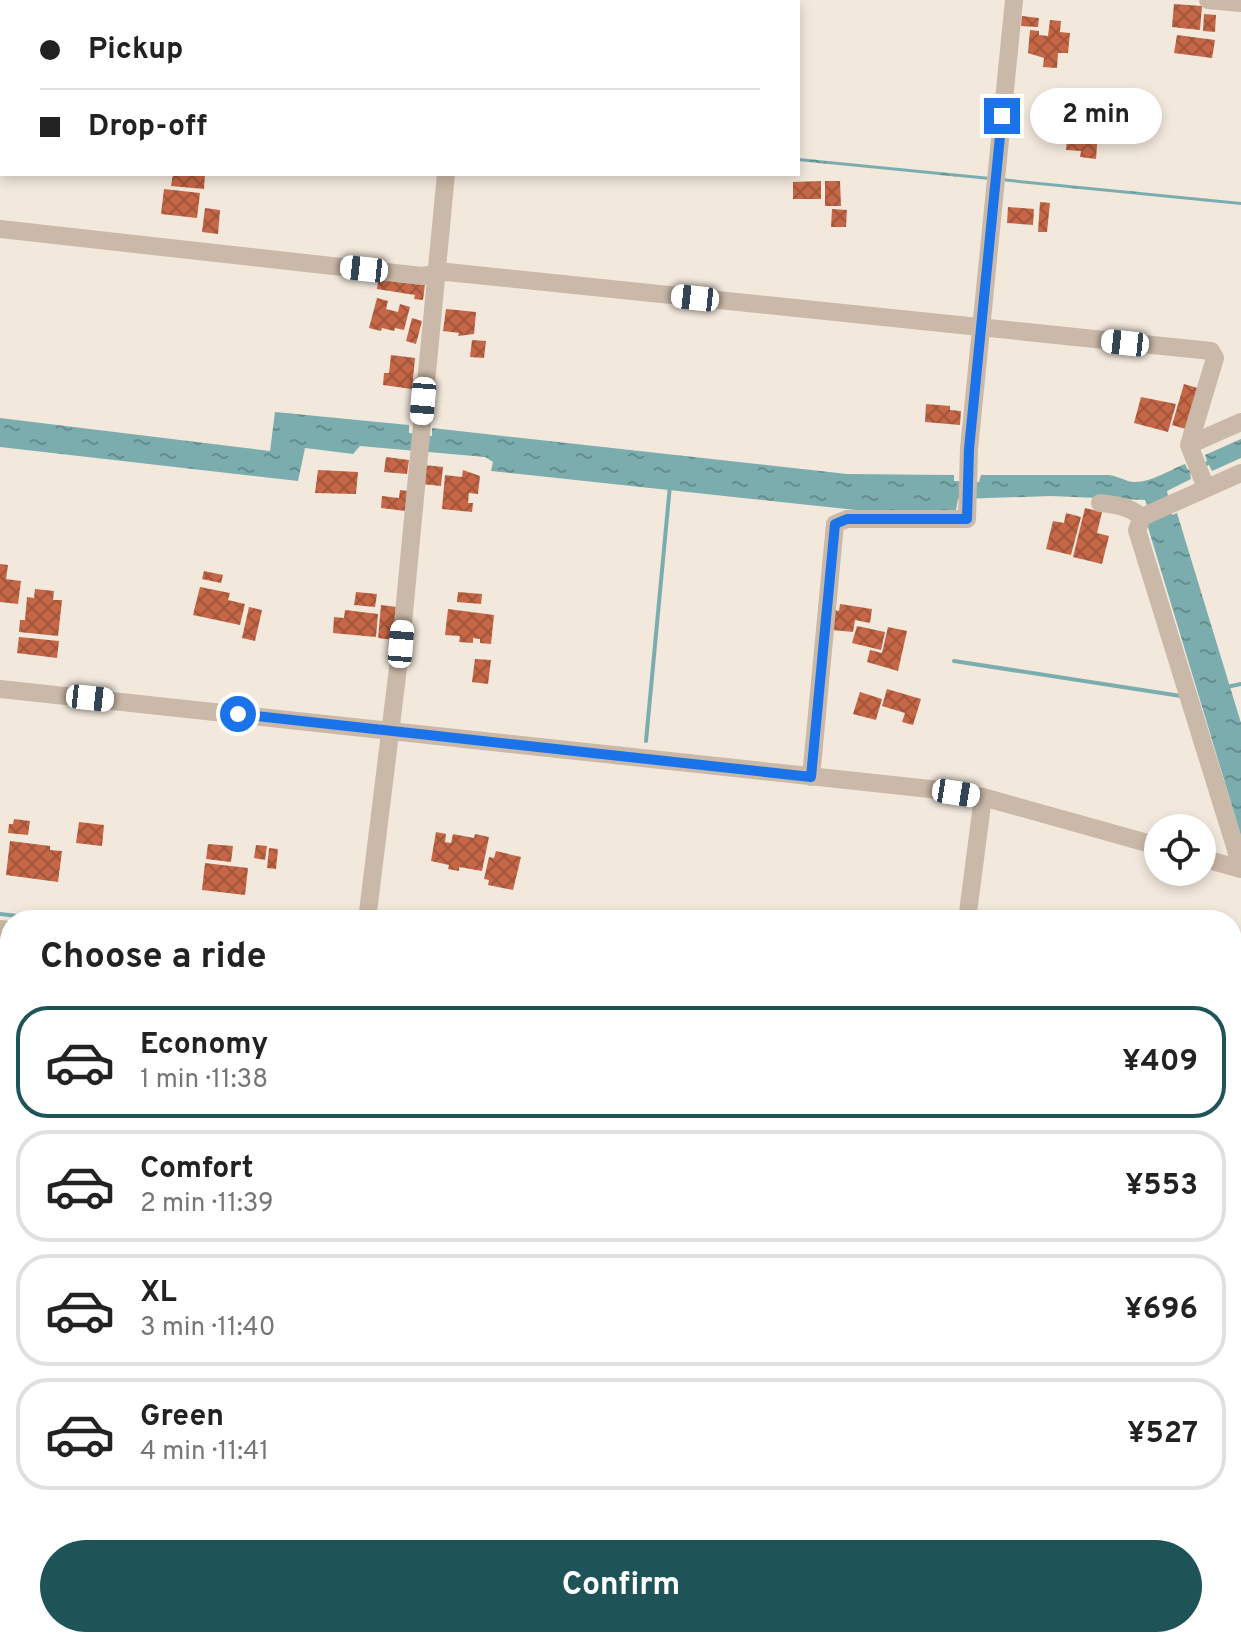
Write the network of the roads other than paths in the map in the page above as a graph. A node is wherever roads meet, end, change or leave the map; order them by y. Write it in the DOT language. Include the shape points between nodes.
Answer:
graph roads {
  1 [pos="1014,0"];
  2 [pos="1208,0"];
  3 [pos="1241,3"];
  4 [pos="446,176"];
  5 [pos="0,229"];
  6 [pos="435,274"];
  7 [pos="981,329"];
  8 [pos="1241,422"];
  9 [pos="1197,467"];
  10 [pos="1241,473"];
  11 [pos="1100,503"];
  12 [pos="1145,516"];
  13 [pos="0,689"];
  14 [pos="391,731"];
  15 [pos="811,777"];
  16 [pos="983,797"];
  17 [pos="1144,842"];
  18 [pos="1216,862"];
  19 [pos="1239,869"];
  20 [pos="368,910"];
  21 [pos="968,910"];
  1 -- 7 [label="street"];
  2 -- 3 [label="street"];
  4 -- 6 [label="street"];
  5 -- 6 [label="street"];
  6 -- 7 [label="street"];
  6 -- 14 [label="street"];
  7 -- 9 [label="street" via="1211,351 1215,358"];
  7 -- 15 [label="street" via="967,519 847,519 835,524"];
  8 -- 9 [label="street"];
  9 -- 10 [label="street"];
  9 -- 12 [label="street" via="1177,502"];
  11 -- 12 [label="street" via="1132,508"];
  12 -- 19 [label="street" via="1137,530"];
  13 -- 14 [label="street"];
  14 -- 15 [label="street"];
  14 -- 20 [label="street"];
  15 -- 16 [label="street"];
  16 -- 17 [label="street"];
  16 -- 21 [label="street"];
  18 -- 19 [label="street"];
}
